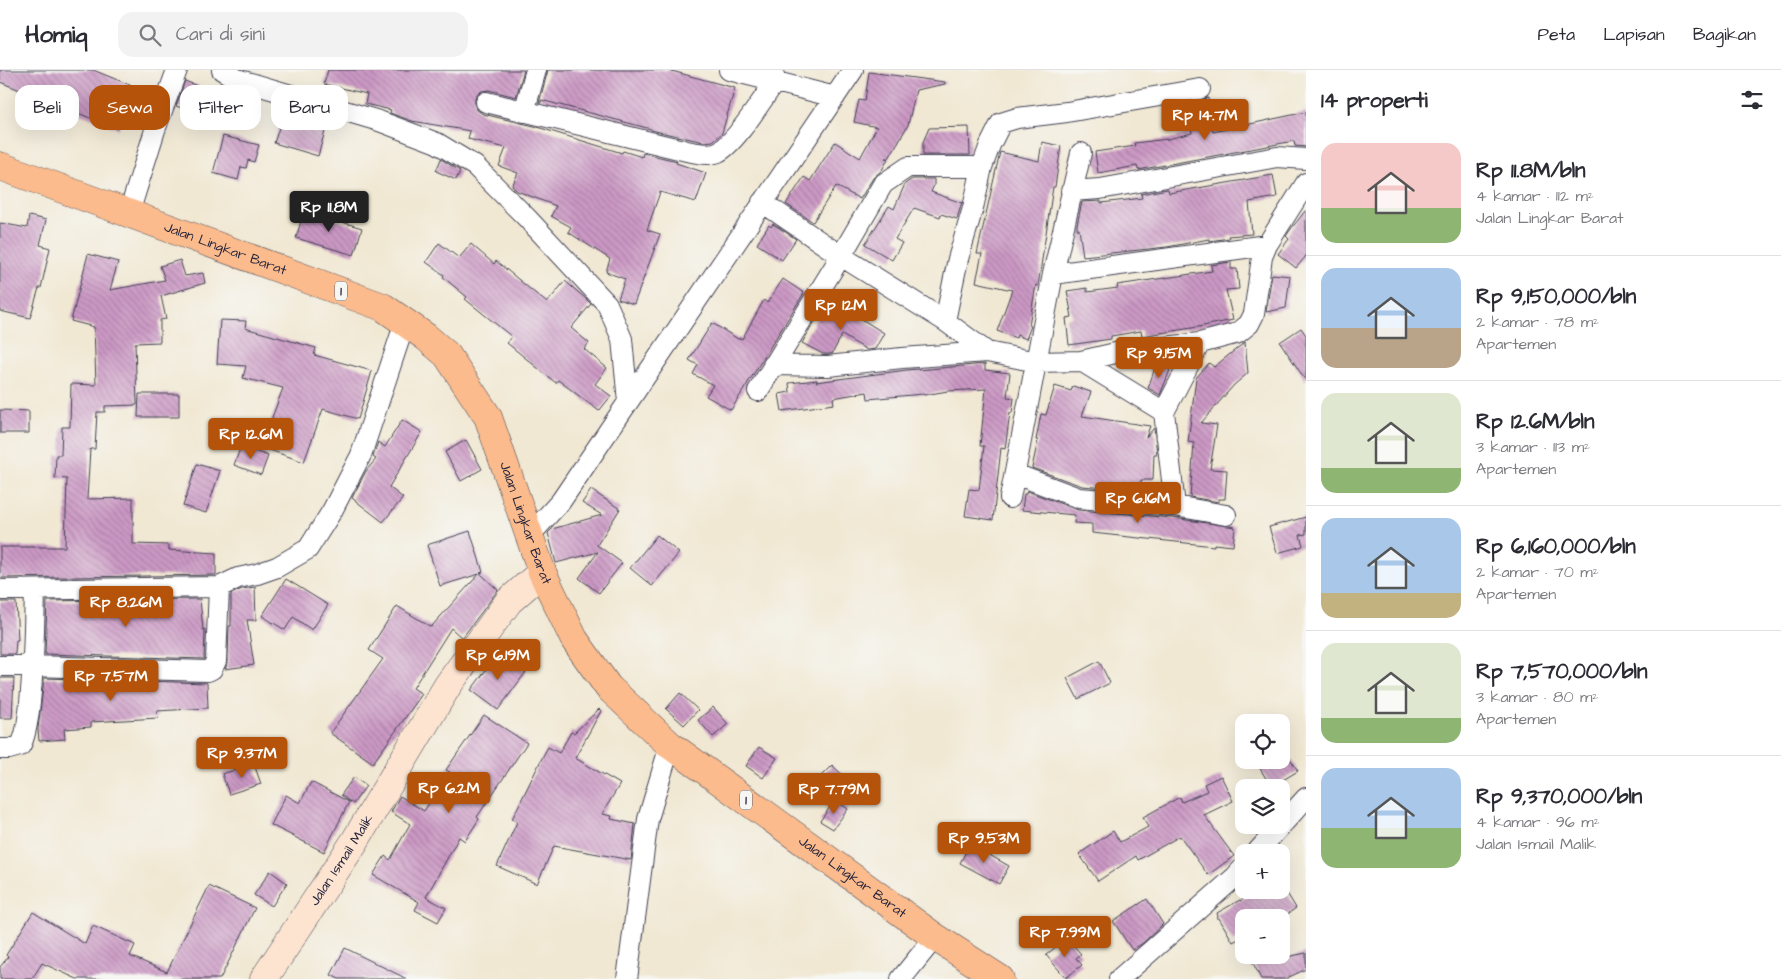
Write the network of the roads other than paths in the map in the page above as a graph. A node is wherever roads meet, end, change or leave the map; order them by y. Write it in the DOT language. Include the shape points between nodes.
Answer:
graph roads {
  1 [pos="177,70"];
  2 [pos="222,70"];
  3 [pos="536,70"];
  4 [pos="730,70"];
  5 [pos="853,70"];
  6 [pos="774,76"];
  7 [pos="1200,89"];
  8 [pos="835,97"];
  9 [pos="486,102"];
  10 [pos="524,112"];
  11 [pos="1081,153"];
  12 [pos="1306,159"];
  13 [pos="0,166"];
  14 [pos="982,167"];
  15 [pos="1306,183"];
  16 [pos="1071,191"];
  17 [pos="762,202"];
  18 [pos="129,214"];
  19 [pos="1267,245"];
  20 [pos="841,256"];
  21 [pos="1053,274"];
  22 [pos="945,321"];
  23 [pos="404,322"];
  24 [pos="1200,343"];
  25 [pos="987,352"];
  26 [pos="1081,361"];
  27 [pos="1037,362"];
  28 [pos="773,366"];
  29 [pos="758,391"];
  30 [pos="628,402"];
  31 [pos="1164,412"];
  32 [pos="1014,474"];
  33 [pos="1010,498"];
  34 [pos="1175,506"];
  35 [pos="1226,515"];
  36 [pos="530,535"];
  37 [pos="542,572"];
  38 [pos="219,587"];
  39 [pos="0,590"];
  40 [pos="35,590"];
  41 [pos="0,666"];
  42 [pos="32,666"];
  43 [pos="670,745"];
  44 [pos="0,749"];
  45 [pos="1306,798"];
  46 [pos="1264,844"];
  47 [pos="1235,875"];
  48 [pos="935,937"];
  49 [pos="264,979"];
  50 [pos="627,979"];
  51 [pos="901,979"];
  52 [pos="1000,979"];
  53 [pos="1119,979"];
  1 -- 18 [label="street"];
  2 -- 30 [label="street" via="237,79 379,121 438,143 475,166 607,304 622,338"];
  3 -- 10 [label="street"];
  4 -- 6 [label="street"];
  5 -- 8 [label="street"];
  6 -- 8 [label="street"];
  6 -- 10 [label="street" via="729,145 711,154"];
  7 -- 14 [label="street" via="1001,123"];
  8 -- 17 [label="street"];
  9 -- 10 [label="street"];
  11 -- 16 [label="street"];
  12 -- 16 [label="street" via="1277,157 1100,189"];
  13 -- 18 [label="highway, Jalan Lingkar Barat / 1"];
  14 -- 20 [label="street" via="908,167 896,174 883,184"];
  14 -- 22 [label="street"];
  15 -- 19 [label="street"];
  16 -- 21 [label="street"];
  17 -- 20 [label="street"];
  17 -- 30 [label="street"];
  18 -- 23 [label="highway, Jalan Lingkar Barat / 1" via="383,307"];
  19 -- 21 [label="street"];
  19 -- 24 [label="street" via="1262,257 1254,314 1249,324 1238,332"];
  20 -- 22 [label="street"];
  20 -- 28 [label="street"];
  21 -- 27 [label="street"];
  22 -- 25 [label="street"];
  23 -- 36 [label="highway, Jalan Lingkar Barat / 1" via="447,355 488,416"];
  23 -- 38 [label="street" via="361,455 308,549 276,567"];
  24 -- 26 [label="street" via="1120,352"];
  24 -- 31 [label="street"];
  25 -- 27 [label="street"];
  25 -- 28 [label="street" via="828,366"];
  26 -- 27 [label="street"];
  26 -- 31 [label="street"];
  27 -- 32 [label="street"];
  28 -- 29 [label="street"];
  30 -- 36 [label="street" via="561,501"];
  31 -- 34 [label="street"];
  32 -- 33 [label="street"];
  32 -- 34 [label="street" via="1079,498"];
  34 -- 35 [label="street"];
  36 -- 37 [label="highway, Jalan Lingkar Barat / 1"];
  37 -- 43 [label="highway, Jalan Lingkar Barat / 1" via="574,639 608,687"];
  37 -- 49 [label="main road, Jalan Ismail Malik" via="509,601 448,685 355,841"];
  38 -- 40 [label="street"];
  38 -- 42 [label="street" via="216,661 208,671"];
  39 -- 40 [label="street"];
  40 -- 42 [label="street"];
  41 -- 42 [label="street"];
  42 -- 44 [label="street" via="27,729 22,742 16,748"];
  43 -- 48 [label="highway, Jalan Lingkar Barat / 1"];
  43 -- 50 [label="street" via="648,819"];
  45 -- 46 [label="street"];
  47 -- 53 [label="street"];
  48 -- 51 [label="street"];
  48 -- 52 [label="highway, Jalan Lingkar Barat / 1"];
}
